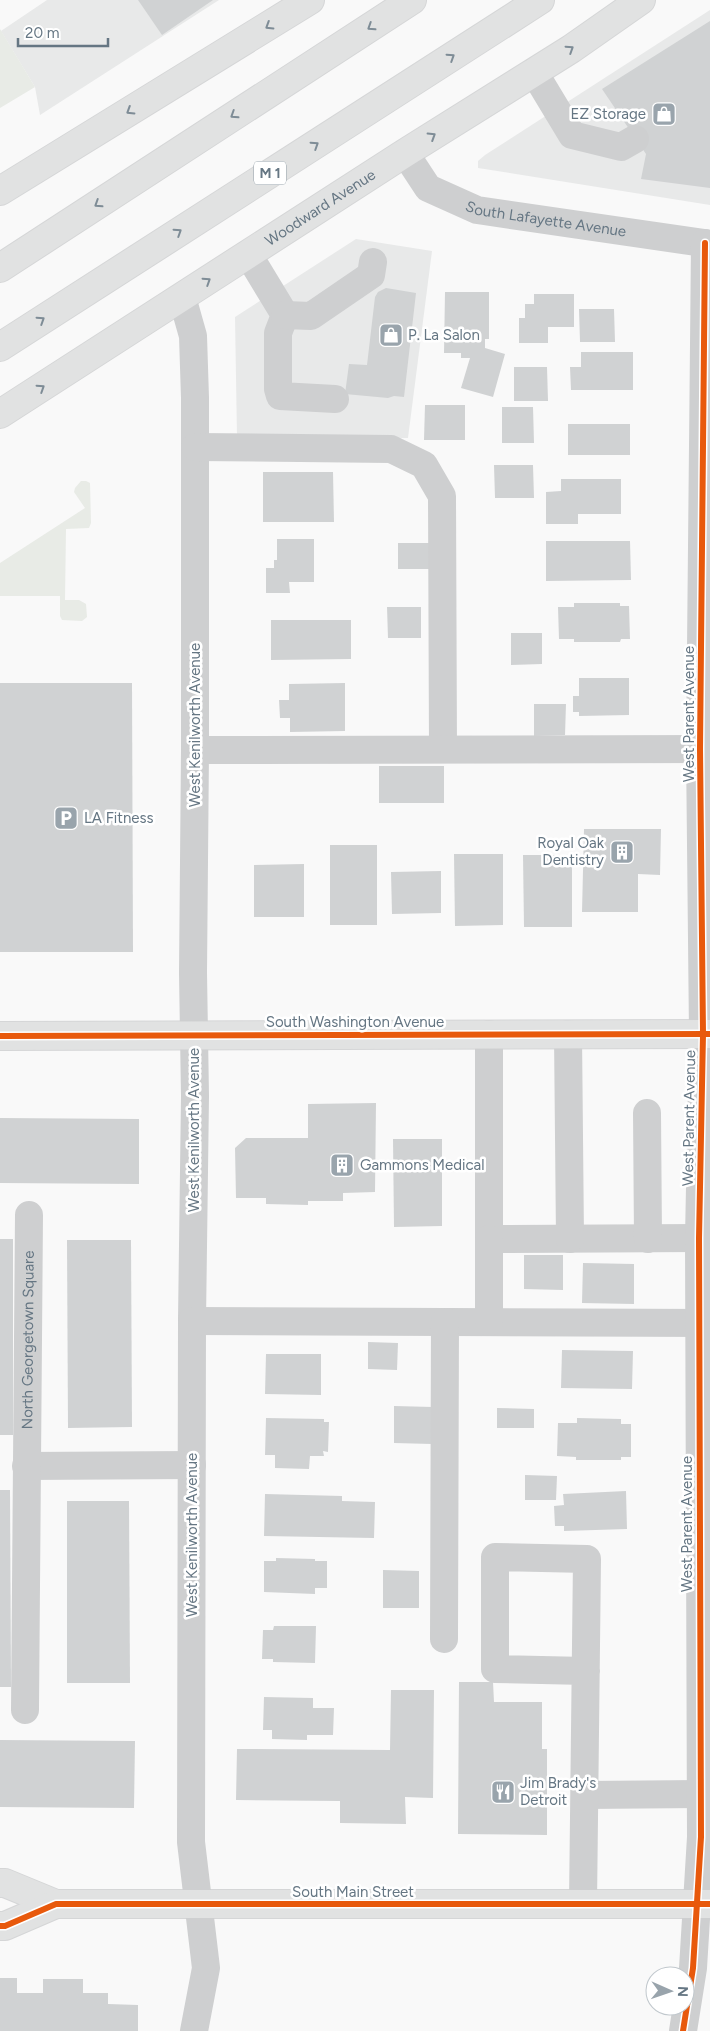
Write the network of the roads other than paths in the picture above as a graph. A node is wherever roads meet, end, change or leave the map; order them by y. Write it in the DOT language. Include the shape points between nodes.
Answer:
graph roads {
  1 [pos="310,0"];
  2 [pos="412,0"];
  3 [pos="540,0"];
  4 [pos="641,0"];
  5 [pos="534,72"];
  6 [pos="636,139"];
  7 [pos="405,153"];
  8 [pos="0,191"];
  9 [pos="708,244"];
  10 [pos="248,254"];
  11 [pos="373,262"];
  12 [pos="0,268"];
  13 [pos="182,297"];
  14 [pos="285,315"];
  15 [pos="0,347"];
  16 [pos="335,399"];
  17 [pos="0,414"];
  18 [pos="195,447"];
  19 [pos="443,749"];
  20 [pos="705,749"];
  21 [pos="195,750"];
  22 [pos="489,1034"];
  23 [pos="568,1034"];
  24 [pos="706,1034"];
  25 [pos="194,1035"];
  26 [pos="0,1036"];
  27 [pos="647,1113"];
  28 [pos="29,1215"];
  29 [pos="489,1238"];
  30 [pos="699,1238"];
  31 [pos="570,1239"];
  32 [pos="648,1239"];
  33 [pos="192,1321"];
  34 [pos="445,1322"];
  35 [pos="489,1322"];
  36 [pos="705,1323"];
  37 [pos="192,1465"];
  38 [pos="26,1466"];
  39 [pos="444,1639"];
  40 [pos="586,1671"];
  41 [pos="25,1710"];
  42 [pos="700,1794"];
  43 [pos="585,1795"];
  44 [pos="0,1882"];
  45 [pos="56,1904"];
  46 [pos="199,1904"];
  47 [pos="583,1904"];
  48 [pos="704,1904"];
  49 [pos="0,1926"];
  50 [pos="194,2031"];
  51 [pos="683,2031"];
  1 -- 8 [label="main road, one-way"];
  2 -- 12 [label="main road, one-way"];
  15 -- 3 [label="main road, M 1, one-way"];
  5 -- 4 [label="main road, Woodward Avenue, one-way"];
  5 -- 6 [label="street" via="572,135 621,147"];
  7 -- 5 [label="main road, Woodward Avenue, one-way"];
  7 -- 9 [label="street, South Lafayette Avenue" via="428,188 477,210"];
  7 -- 10 [label="main road, Woodward Avenue"];
  9 -- 20 [label="street, West Parent Avenue"];
  13 -- 10 [label="main road, Woodward Avenue, one-way"];
  10 -- 14 [label="street"];
  11 -- 14 [label="street" via="371,275 311,316"];
  17 -- 13 [label="main road, Woodward Avenue, one-way"];
  13 -- 18 [label="street, West Kenilworth Avenue" via="193,336"];
  14 -- 16 [label="street" via="278,333 280,396"];
  18 -- 19 [label="street" via="391,449 424,466 442,496"];
  18 -- 21 [label="street, West Kenilworth Avenue"];
  19 -- 20 [label="street"];
  19 -- 21 [label="street"];
  20 -- 24 [label="street, West Parent Avenue"];
  21 -- 25 [label="street, West Kenilworth Avenue"];
  22 -- 23 [label="main road, South Washington Avenue"];
  22 -- 25 [label="main road, South Washington Avenue"];
  22 -- 29 [label="street"];
  23 -- 24 [label="main road, South Washington Avenue"];
  23 -- 31 [label="street"];
  24 -- 30 [label="street, West Parent Avenue"];
  25 -- 26 [label="main road, South Washington Avenue"];
  25 -- 33 [label="street, West Kenilworth Avenue"];
  27 -- 32 [label="street"];
  28 -- 38 [label="street, North Georgetown Square"];
  29 -- 31 [label="street"];
  29 -- 35 [label="street"];
  30 -- 32 [label="street"];
  30 -- 36 [label="street, West Parent Avenue"];
  31 -- 32 [label="street"];
  33 -- 34 [label="street"];
  33 -- 37 [label="street, West Kenilworth Avenue"];
  34 -- 35 [label="street"];
  34 -- 39 [label="street"];
  35 -- 36 [label="street"];
  36 -- 42 [label="street, West Parent Avenue"];
  37 -- 38 [label="street"];
  37 -- 46 [label="street, West Kenilworth Avenue" via="191,1842"];
  38 -- 41 [label="street, North Georgetown Square"];
  40 -- 40 [label="street" via="587,1559 495,1557 495,1670"];
  40 -- 43 [label="street"];
  42 -- 43 [label="street"];
  42 -- 48 [label="street, West Parent Avenue"];
  43 -- 47 [label="street"];
  44 -- 45 [label="main road, South Main Street"];
  45 -- 46 [label="main road, South Main Street"];
  45 -- 49 [label="main road, South Main Street"];
  46 -- 47 [label="main road, South Main Street"];
  46 -- 50 [label="street, West Kenilworth Avenue" via="206,1968"];
  47 -- 48 [label="main road, South Main Street"];
  48 -- 51 [label="street, West Parent Avenue"];
}
